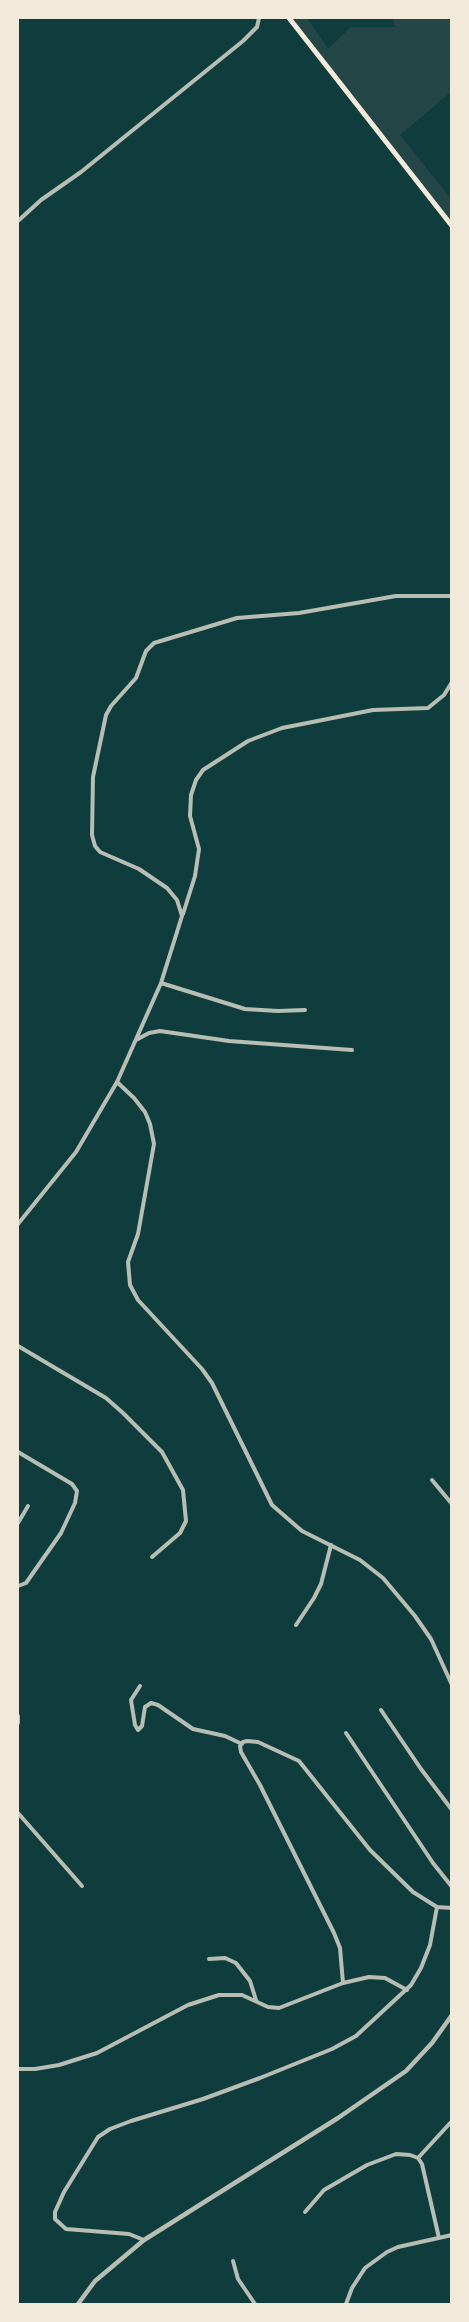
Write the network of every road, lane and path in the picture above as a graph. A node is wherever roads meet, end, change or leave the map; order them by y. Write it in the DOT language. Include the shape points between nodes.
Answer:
graph roads {
  1 [pos="258,18"];
  2 [pos="289,18"];
  3 [pos="18,221"];
  4 [pos="452,226"];
  5 [pos="452,596"];
  6 [pos="452,682"];
  7 [pos="182,916"];
  8 [pos="161,983"];
  9 [pos="305,1010"];
  10 [pos="136,1040"];
  11 [pos="352,1050"];
  12 [pos="117,1082"];
  13 [pos="18,1222"];
  14 [pos="18,1346"];
  15 [pos="18,1452"];
  16 [pos="432,1480"];
  17 [pos="452,1504"];
  18 [pos="28,1506"];
  19 [pos="18,1523"];
  20 [pos="331,1545"];
  21 [pos="152,1557"];
  22 [pos="18,1586"];
  23 [pos="296,1624"];
  24 [pos="452,1685"];
  25 [pos="140,1686"];
  26 [pos="381,1710"];
  27 [pos="18,1716"];
  28 [pos="18,1723"];
  29 [pos="346,1733"];
  30 [pos="242,1744"];
  31 [pos="452,1810"];
  32 [pos="18,1813"];
  33 [pos="82,1886"];
  34 [pos="452,1887"];
  35 [pos="436,1907"];
  36 [pos="452,1908"];
  37 [pos="209,1959"];
  38 [pos="343,1984"];
  39 [pos="406,1990"];
  40 [pos="256,2000"];
  41 [pos="452,2015"];
  42 [pos="18,2069"];
  43 [pos="452,2121"];
  44 [pos="418,2158"];
  45 [pos="305,2212"];
  46 [pos="452,2235"];
  47 [pos="439,2238"];
  48 [pos="144,2240"];
  49 [pos="233,2261"];
  50 [pos="78,2304"];
  51 [pos="255,2304"];
  52 [pos="346,2304"];
  1 -- 3 [label="street" via="257,27 243,41"];
  2 -- 4 [label="main road"];
  5 -- 7 [label="street" via="396,596 300,613 237,618 150,646 136,678 106,715 93,777 92,835 100,852 139,869 167,888 177,900"];
  6 -- 7 [label="street" via="444,695 428,708 373,710 282,728 248,741 203,770 191,795 190,816 199,849 195,876"];
  7 -- 8 [label="street"];
  8 -- 9 [label="street" via="245,1009"];
  8 -- 10 [label="street"];
  10 -- 11 [label="street" via="160,1031 229,1041"];
  10 -- 12 [label="street"];
  12 -- 13 [label="street" via="76,1152"];
  12 -- 20 [label="street" via="145,1112 154,1144 138,1234 128,1262 130,1285 138,1300 212,1383 272,1505 302,1531"];
  14 -- 21 [label="street" via="106,1398 162,1452 183,1490 186,1521 180,1533"];
  15 -- 22 [label="street" via="72,1484 77,1491 61,1533 26,1583"];
  16 -- 17 [label="street"];
  18 -- 19 [label="street"];
  20 -- 23 [label="street" via="321,1584"];
  20 -- 24 [label="street" via="360,1560 383,1578 431,1639"];
  25 -- 30 [label="street" via="131,1700 138,1730 142,1726 145,1707 151,1703 193,1729 225,1736"];
  26 -- 31 [label="street"];
  27 -- 28 [label="street"];
  29 -- 34 [label="street"];
  30 -- 35 [label="street" via="258,1742 299,1761 370,1850 413,1892"];
  30 -- 38 [label="street" via="241,1752 334,1933 340,1948"];
  32 -- 33 [label="street"];
  35 -- 36 [label="street"];
  35 -- 39 [label="street" via="427,1952"];
  37 -- 40 [label="street" via="225,1958 236,1963 250,1981"];
  38 -- 39 [label="street" via="378,1976"];
  38 -- 40 [label="street" via="279,2008"];
  39 -- 48 [label="street" via="356,2036 332,2048 203,2099 130,2121 98,2138 64,2192 55,2219 66,2229 129,2234"];
  40 -- 42 [label="street" via="242,1995 219,1995 188,2005 97,2053 59,2065"];
  41 -- 48 [label="street" via="421,2057 391,2082"];
  43 -- 44 [label="street"];
  44 -- 45 [label="street" via="396,2154 367,2165 324,2190"];
  44 -- 47 [label="street"];
  46 -- 47 [label="street"];
  47 -- 52 [label="street" via="398,2247 373,2261 352,2288"];
  48 -- 50 [label="street" via="102,2274"];
  49 -- 51 [label="street" via="238,2279"];
}
